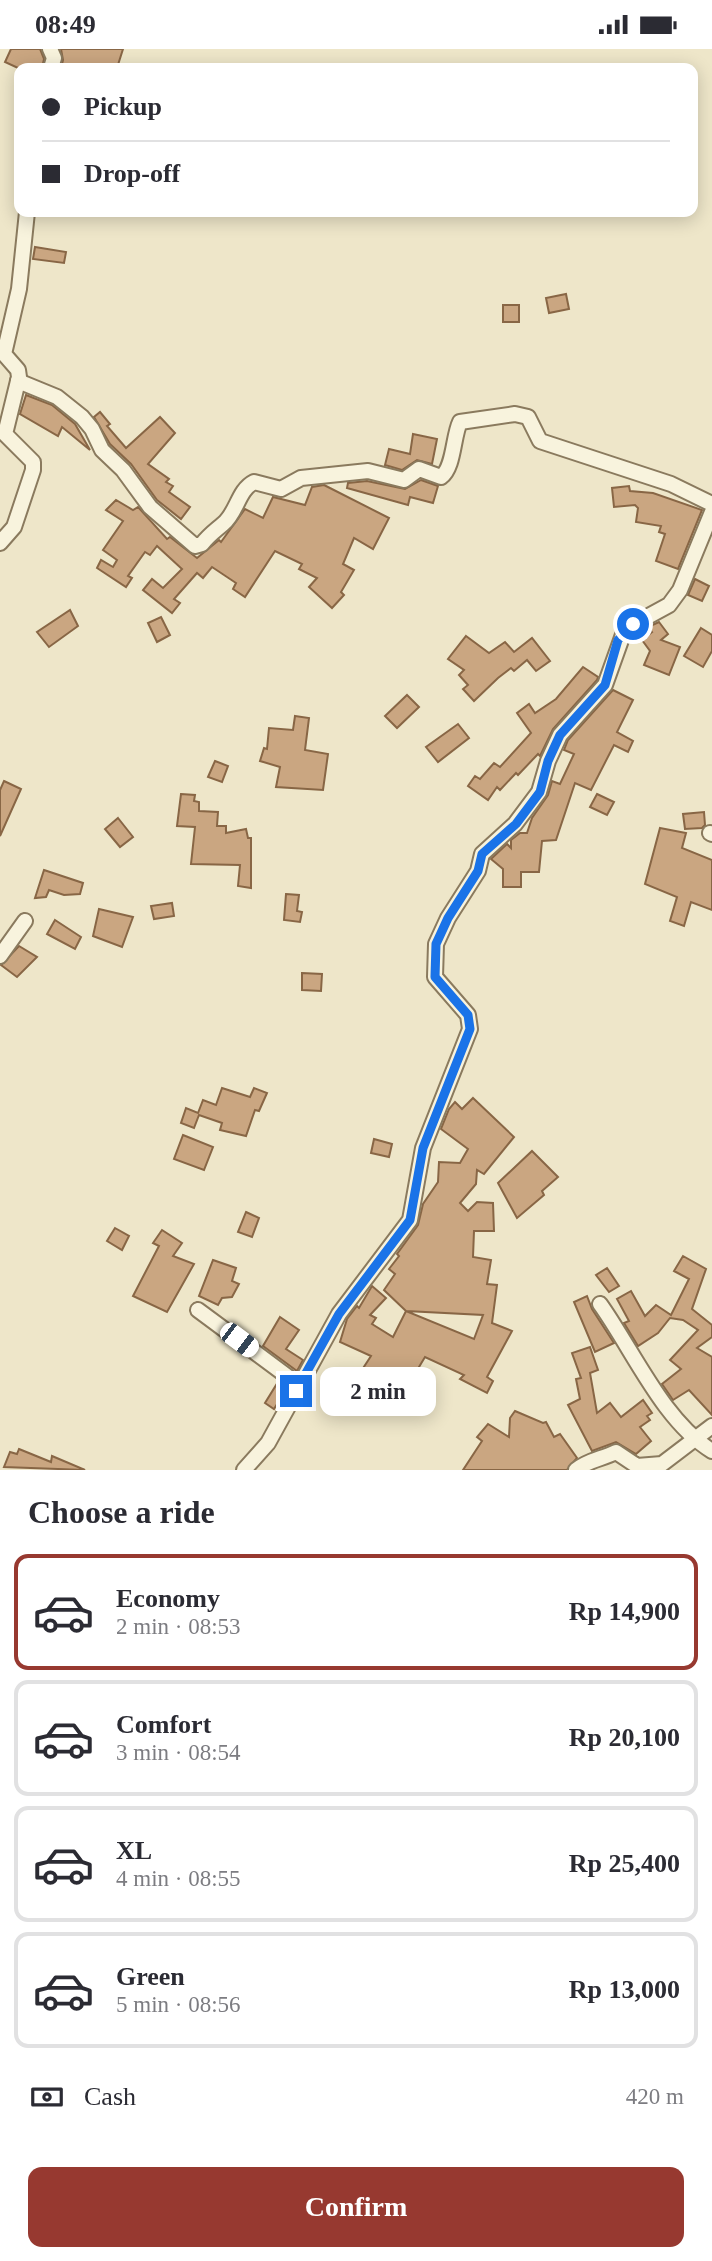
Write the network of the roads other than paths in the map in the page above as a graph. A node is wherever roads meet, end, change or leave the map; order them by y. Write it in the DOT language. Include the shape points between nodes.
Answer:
graph roads {
  1 [pos="26,217"];
  2 [pos="18,381"];
  3 [pos="712,504"];
  4 [pos="712,512"];
  5 [pos="0,543"];
  6 [pos="706,543"];
  7 [pos="25,921"];
  8 [pos="0,957"];
  9 [pos="600,1304"];
  10 [pos="198,1310"];
  11 [pos="299,1385"];
  12 [pos="712,1426"];
  13 [pos="695,1441"];
  14 [pos="712,1451"];
  15 [pos="244,1470"];
  16 [pos="576,1470"];
  1 -- 2 [label="street" via="19,289 4,354 18,370"];
  2 -- 3 [label="street" via="57,397 82,417 102,450 150,507 195,546 224,524 250,484 259,481 281,489 301,478 368,471 404,480 419,469 441,477 460,422 514,414 528,417 540,441 671,484"];
  2 -- 5 [label="street" via="5,434 33,462 33,470 14,527"];
  4 -- 6 [label="street"];
  6 -- 11 [label="street" via="669,605 625,629 605,685 560,735 540,792 516,824 482,854 478,871 448,918 436,944 435,977 468,1015 470,1029 423,1148 410,1220 339,1314"];
  7 -- 8 [label="street"];
  9 -- 13 [label="street" via="666,1406"];
  10 -- 11 [label="street"];
  11 -- 15 [label="street" via="268,1443"];
  12 -- 13 [label="street"];
  13 -- 14 [label="street"];
  13 -- 16 [label="street" via="662,1464 637,1466 616,1452 585,1462"];
}
